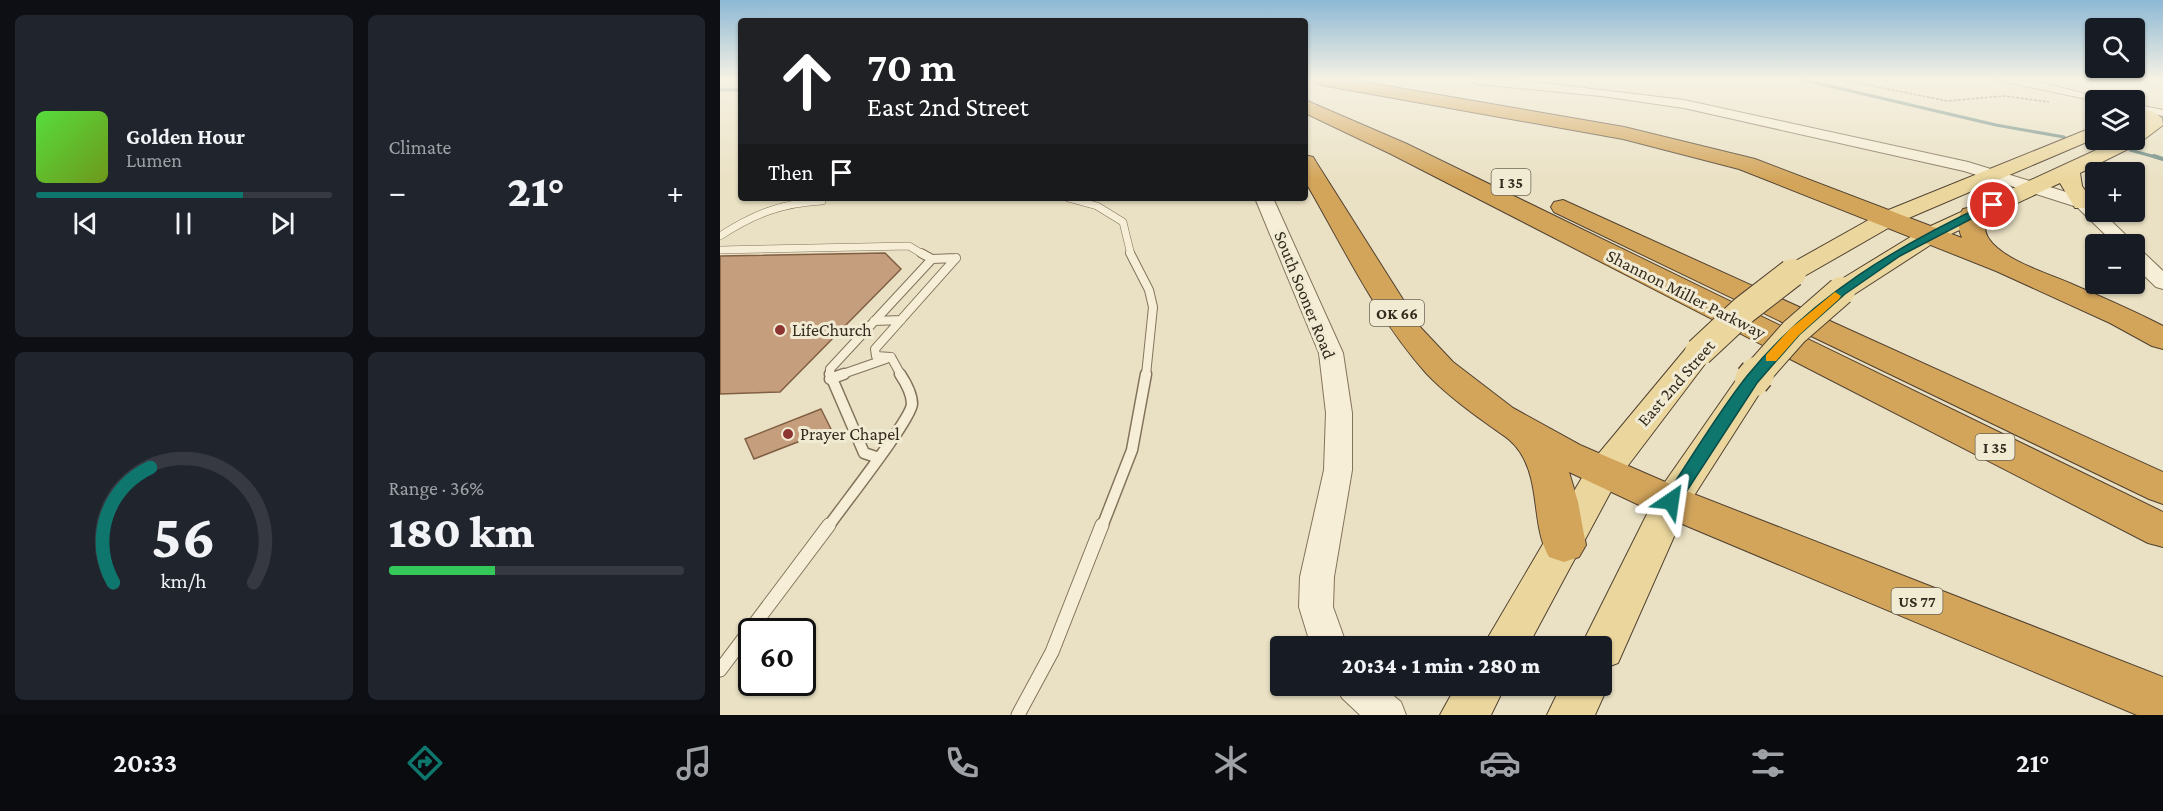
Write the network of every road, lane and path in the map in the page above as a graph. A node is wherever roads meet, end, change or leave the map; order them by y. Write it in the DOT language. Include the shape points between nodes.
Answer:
graph roads {
  1 [pos="1323,113"];
  2 [pos="1362,113"];
  3 [pos="1511,113"];
  4 [pos="1727,113"];
  5 [pos="2151,113"];
  6 [pos="2145,130"];
  7 [pos="2085,136"];
  8 [pos="2111,150"];
  9 [pos="1308,167"];
  10 [pos="2069,171"];
  11 [pos="1993,174"];
  12 [pos="2035,187"];
  13 [pos="822,201"];
  14 [pos="1079,201"];
  15 [pos="1265,201"];
  16 [pos="2083,203"];
  17 [pos="1972,214"];
  18 [pos="1889,218"];
  19 [pos="2115,234"];
  20 [pos="1930,235"];
  21 [pos="720,236"];
  22 [pos="720,250"];
  23 [pos="932,259"];
  24 [pos="2006,265"];
  25 [pos="2145,265"];
  26 [pos="2163,283"];
  27 [pos="901,320"];
  28 [pos="874,321"];
  29 [pos="2163,339"];
  30 [pos="891,357"];
  31 [pos="830,374"];
  32 [pos="1524,431"];
  33 [pos="879,458"];
  34 [pos="1603,473"];
  35 [pos="2163,489"];
  36 [pos="1671,501"];
  37 [pos="2163,531"];
  38 [pos="1564,544"];
  39 [pos="1326,636"];
  40 [pos="1511,636"];
  41 [pos="1608,636"];
  42 [pos="720,670"];
  43 [pos="1366,696"];
  44 [pos="1476,696"];
  45 [pos="1580,696"];
  46 [pos="2163,700"];
  47 [pos="1018,715"];
  48 [pos="1387,715"];
  49 [pos="1464,715"];
  50 [pos="1571,715"];
  1 -- 37 [label="highway, Shannon Miller Parkway / I 35"];
  2 -- 35 [label="highway, Shannon Miller Parkway / I 35"];
  3 -- 18 [label="highway" via="1661,140 1747,164"];
  4 -- 11 [label="street"];
  5 -- 6 [label="main road" via="2156,122"];
  7 -- 11 [label="main road, East 2nd Street"];
  8 -- 10 [label="main road"];
  9 -- 32 [label="highway, OK 66" via="1413,340 1475,400"];
  10 -- 12 [label="main road"];
  10 -- 16 [label="main road" via="2071,187"];
  11 -- 12 [label="street"];
  11 -- 18 [label="main road, East 2nd Street"];
  12 -- 16 [label="street"];
  12 -- 17 [label="main road"];
  13 -- 21 [label="lane" via="786,202 766,208"];
  14 -- 47 [label="lane" via="1097,206 1122,222 1128,234 1126,242 1152,295 1144,389 1132,450 1052,652"];
  15 -- 39 [label="street, South Sooner Road" via="1331,353 1339,413 1338,470 1317,577 1316,607"];
  16 -- 19 [label="street"];
  17 -- 20 [label="main road"];
  17 -- 24 [label="highway" via="1970,226 1978,244"];
  18 -- 20 [label="highway"];
  18 -- 34 [label="main road, East 2nd Street, bridge" via="1792,273 1744,310 1699,352"];
  20 -- 24 [label="highway"];
  20 -- 36 [label="main road, bridge" via="1840,291 1794,332 1752,380"];
  22 -- 23 [label="lane" via="909,246"];
  23 -- 27 [label="lane" via="956,258"];
  23 -- 28 [label="lane"];
  24 -- 29 [label="highway"];
  25 -- 26 [label="street"];
  27 -- 28 [label="lane"];
  27 -- 30 [label="lane" via="874,352 876,356"];
  28 -- 31 [label="lane"];
  30 -- 31 [label="lane"];
  30 -- 33 [label="lane" via="913,401"];
  31 -- 33 [label="lane" via="864,453"];
  32 -- 34 [label="highway"];
  32 -- 38 [label="highway, OK 66" via="1543,453 1553,476"];
  33 -- 42 [label="lane"];
  34 -- 36 [label="highway, US 77"];
  34 -- 38 [label="main road, East 2nd Street"];
  36 -- 41 [label="main road"];
  36 -- 46 [label="highway, US 77"];
  38 -- 40 [label="main road, East 2nd Street"];
  43 -- 48 [label="street"];
  44 -- 49 [label="main road"];
  45 -- 50 [label="main road"];
}
